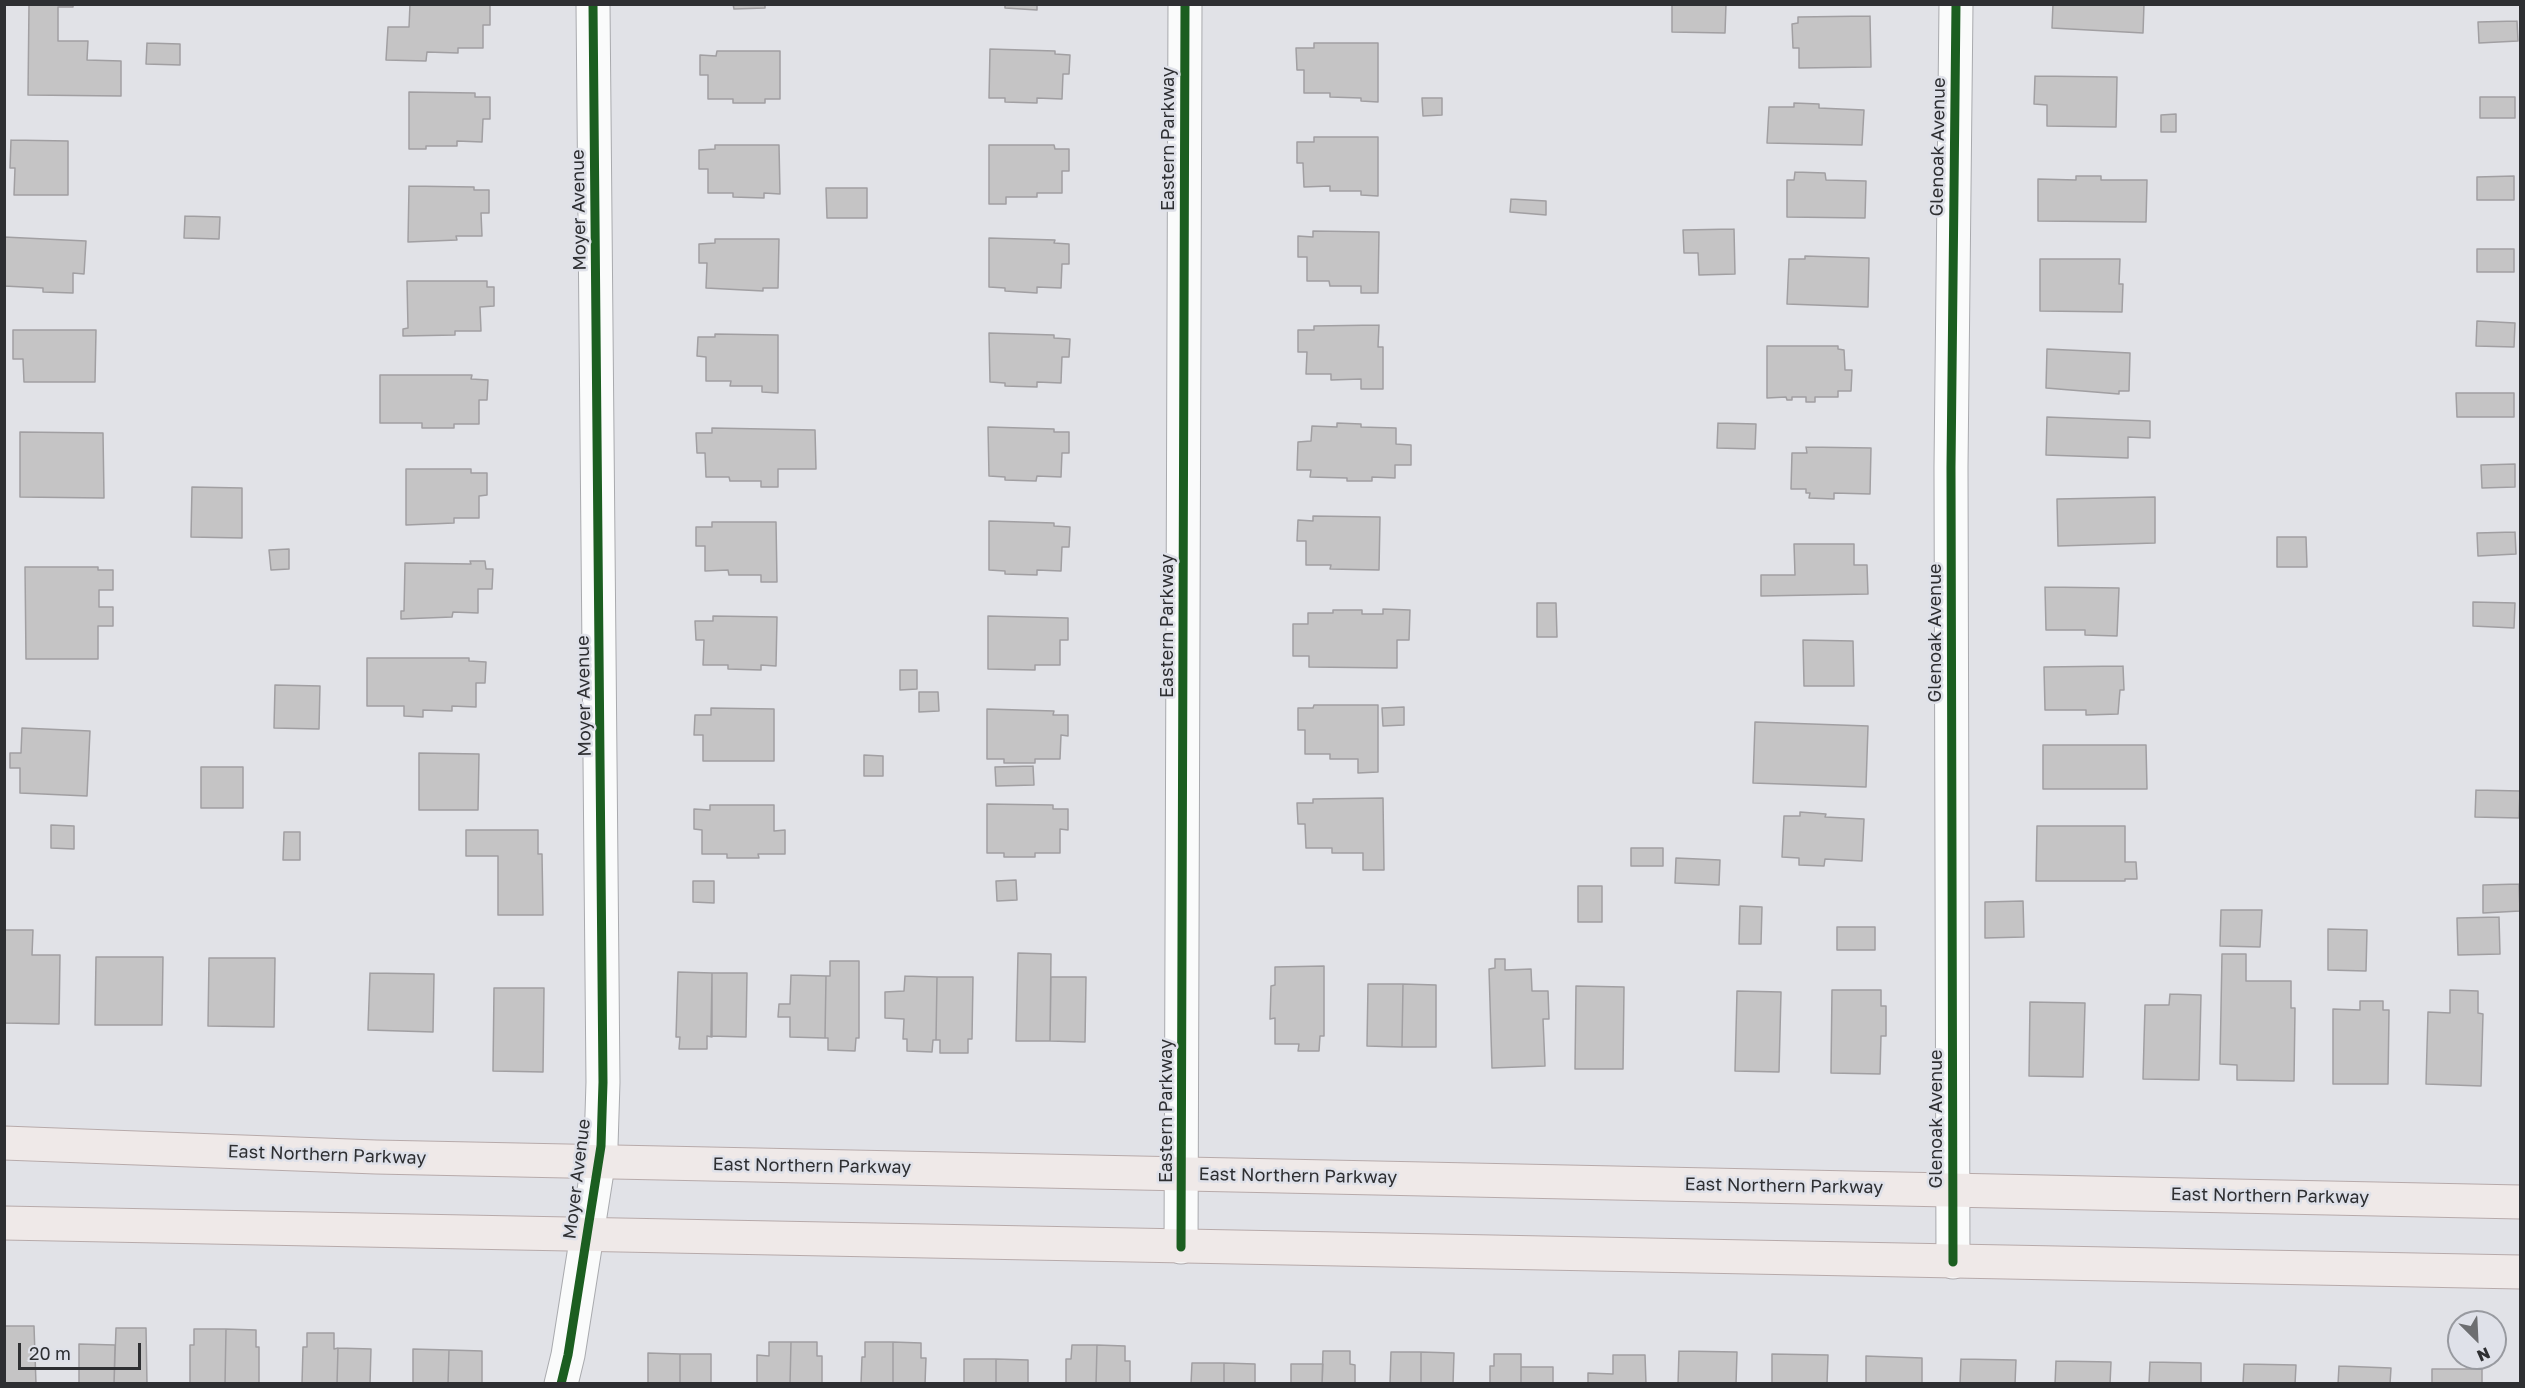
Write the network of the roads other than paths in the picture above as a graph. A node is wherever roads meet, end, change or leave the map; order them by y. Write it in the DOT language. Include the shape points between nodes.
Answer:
graph roads {
  1 [pos="594,4"];
  2 [pos="1185,4"];
  3 [pos="1956,4"];
  4 [pos="4,1143"];
  5 [pos="598,1162"];
  6 [pos="1182,1174"];
  7 [pos="1953,1190"];
  8 [pos="2520,1202"];
  9 [pos="4,1223"];
  10 [pos="587,1236"];
  11 [pos="1181,1247"];
  12 [pos="1953,1262"];
  13 [pos="2520,1272"];
  14 [pos="561,1383"];
  1 -- 5 [label="street, Moyer Avenue" via="603,1070"];
  2 -- 6 [label="street, Eastern Parkway"];
  3 -- 7 [label="street, Glenoak Avenue" via="1951,467"];
  4 -- 5 [label="main road, East Northern Parkway"];
  5 -- 6 [label="main road, East Northern Parkway"];
  5 -- 10 [label="street, Moyer Avenue"];
  6 -- 7 [label="main road, East Northern Parkway"];
  6 -- 11 [label="street, Eastern Parkway"];
  7 -- 8 [label="main road, East Northern Parkway"];
  7 -- 12 [label="street, Glenoak Avenue"];
  9 -- 10 [label="main road"];
  10 -- 11 [label="main road"];
  10 -- 14 [label="street, Moyer Avenue"];
  11 -- 12 [label="main road"];
  12 -- 13 [label="main road"];
}
